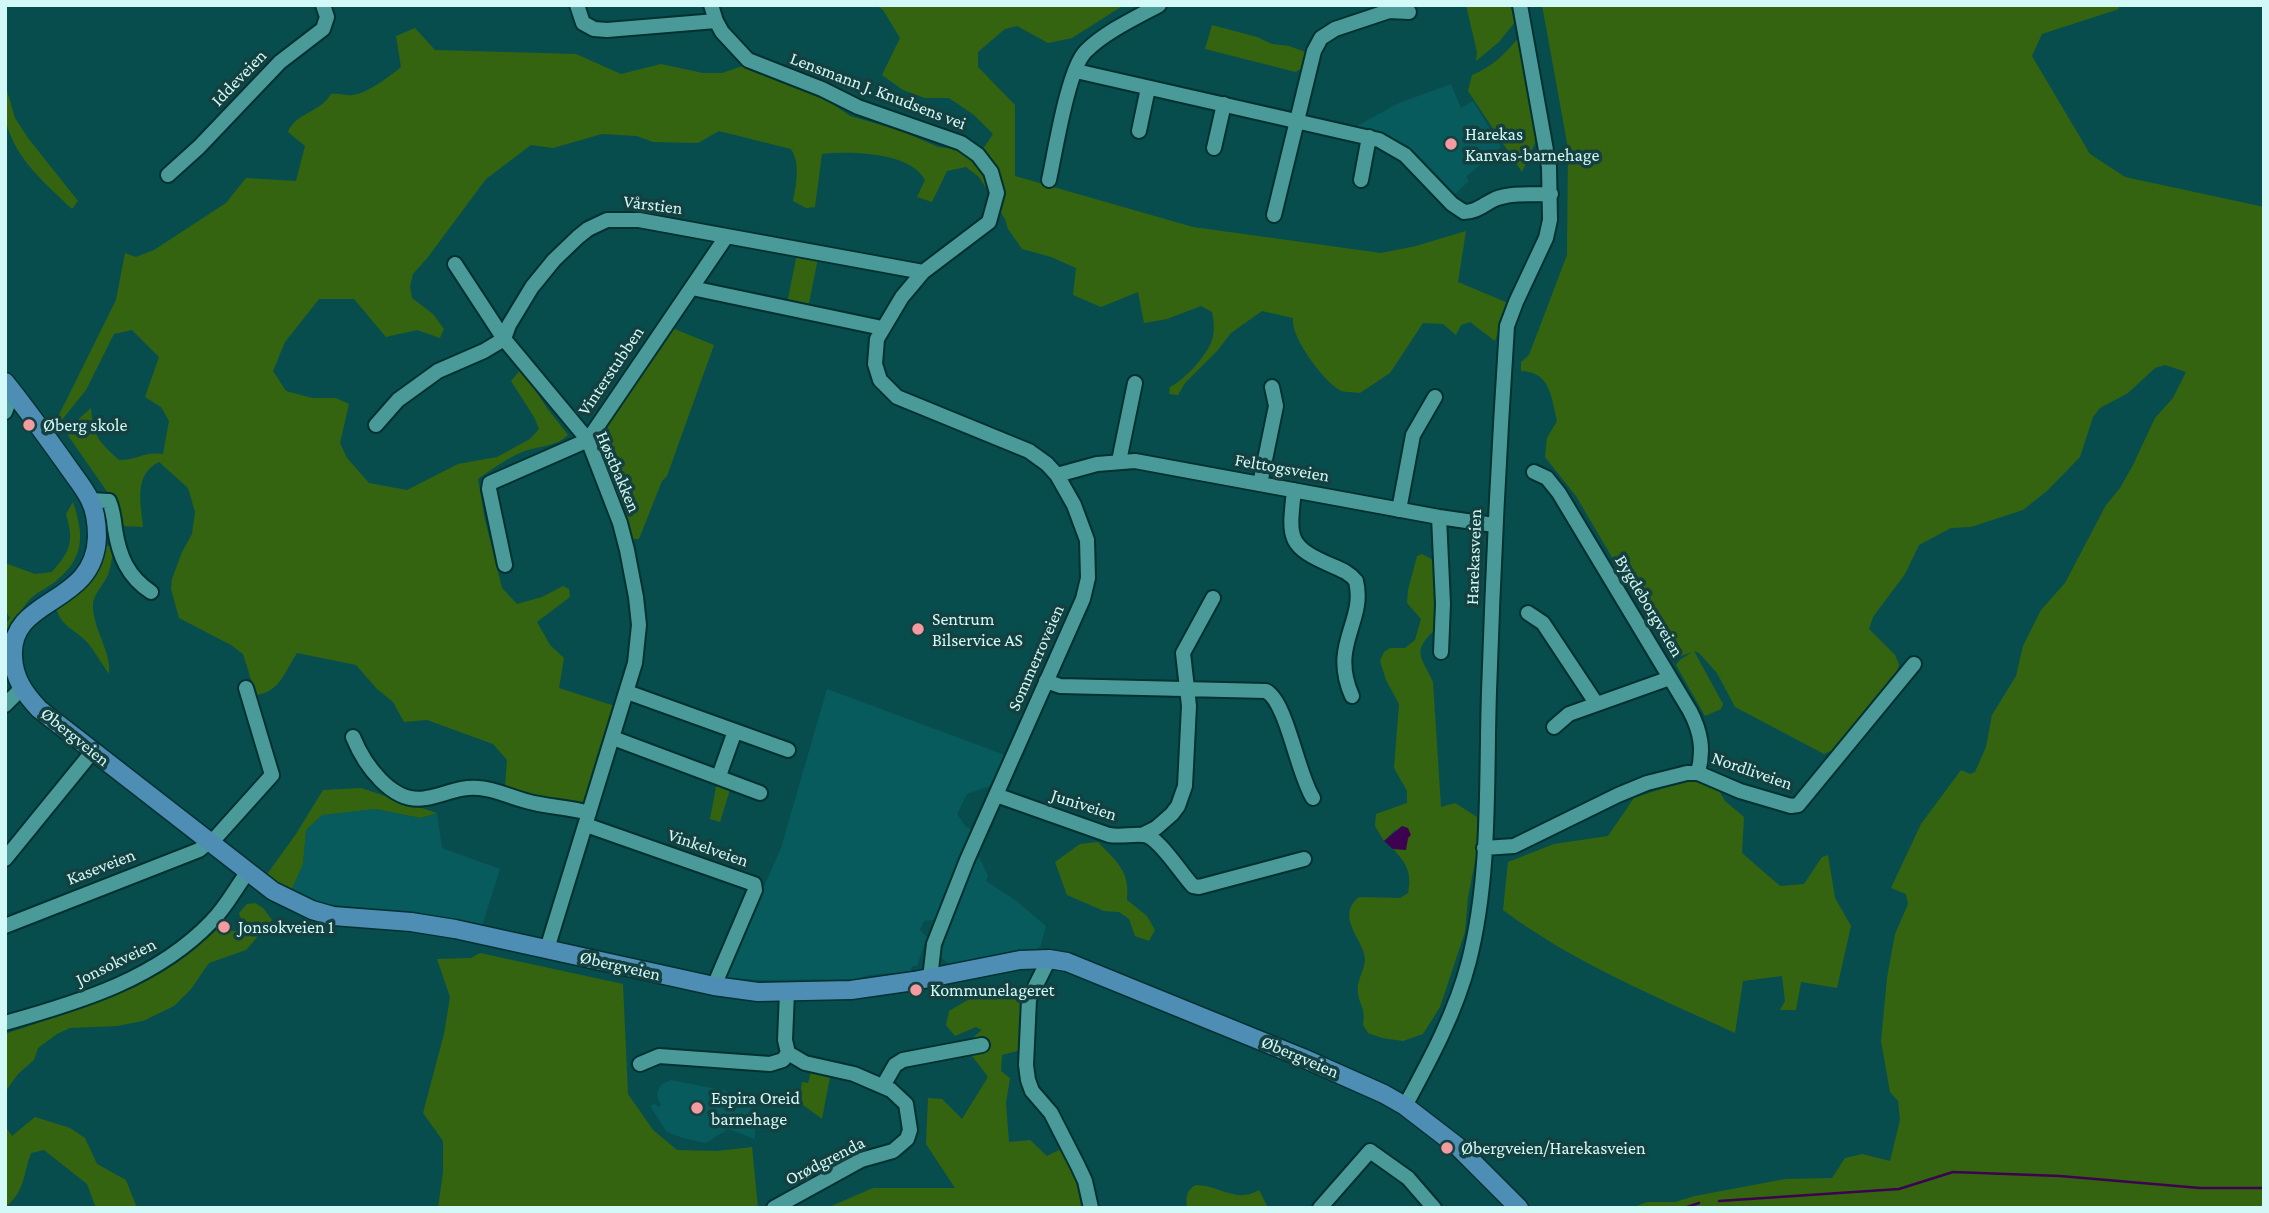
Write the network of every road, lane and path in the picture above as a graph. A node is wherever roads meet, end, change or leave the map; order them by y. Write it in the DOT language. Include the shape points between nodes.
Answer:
graph roads {
  1 [pos="323,5"];
  2 [pos="577,5"];
  3 [pos="711,5"];
  4 [pos="1159,5"];
  5 [pos="1520,5"];
  6 [pos="1409,12"];
  7 [pos="716,21"];
  8 [pos="1076,71"];
  9 [pos="1148,88"];
  10 [pos="1224,104"];
  11 [pos="1297,121"];
  12 [pos="1139,131"];
  13 [pos="1369,138"];
  14 [pos="1214,148"];
  15 [pos="168,176"];
  16 [pos="1049,180"];
  17 [pos="1361,180"];
  18 [pos="1551,194"];
  19 [pos="1274,215"];
  20 [pos="982,229"];
  21 [pos="726,237"];
  22 [pos="455,264"];
  23 [pos="923,272"];
  24 [pos="692,288"];
  25 [pos="882,328"];
  26 [pos="504,339"];
  27 [pos="1135,383"];
  28 [pos="9,387"];
  29 [pos="1272,387"];
  30 [pos="1435,397"];
  31 [pos="5,412"];
  32 [pos="376,425"];
  33 [pos="588,440"];
  34 [pos="1119,461"];
  35 [pos="1534,472"];
  36 [pos="1057,475"];
  37 [pos="1260,484"];
  38 [pos="1294,489"];
  39 [pos="90,500"];
  40 [pos="1399,510"];
  41 [pos="1439,517"];
  42 [pos="1494,525"];
  43 [pos="505,565"];
  44 [pos="150,592"];
  45 [pos="1213,598"];
  46 [pos="1528,613"];
  47 [pos="1441,652"];
  48 [pos="1914,664"];
  49 [pos="1670,678"];
  50 [pos="1046,681"];
  51 [pos="22,688"];
  52 [pos="246,688"];
  53 [pos="1188,688"];
  54 [pos="627,692"];
  55 [pos="1352,696"];
  56 [pos="1596,703"];
  57 [pos="5,705"];
  58 [pos="1554,727"];
  59 [pos="735,731"];
  60 [pos="353,737"];
  61 [pos="613,738"];
  62 [pos="788,750"];
  63 [pos="93,751"];
  64 [pos="1698,773"];
  65 [pos="719,776"];
  66 [pos="760,793"];
  67 [pos="996,795"];
  68 [pos="1313,797"];
  69 [pos="588,819"];
  70 [pos="1144,834"];
  71 [pos="209,843"];
  72 [pos="1484,848"];
  73 [pos="5,859"];
  74 [pos="1304,859"];
  75 [pos="252,877"];
  76 [pos="5,926"];
  77 [pos="547,949"];
  78 [pos="1049,959"];
  79 [pos="930,978"];
  80 [pos="714,986"];
  81 [pos="787,992"];
  82 [pos="5,1023"];
  83 [pos="982,1045"];
  84 [pos="788,1053"];
  85 [pos="640,1064"];
  86 [pos="883,1086"];
  87 [pos="1405,1106"];
  88 [pos="1322,1207"];
  89 [pos="1517,1207"];
  90 [pos="774,1208"];
  91 [pos="1091,1208"];
  92 [pos="1434,1208"];
  1 -- 15 [label="street, Iddeveien" via="327,17 323,29 272,70"];
  2 -- 7 [label="street" via="583,23 594,29"];
  3 -- 7 [label="street, Lensmann J. Knudsens vei"];
  4 -- 8 [label="street" via="1086,51"];
  5 -- 18 [label="street, Harekasveien"];
  6 -- 11 [label="street" via="1389,10 1321,38"];
  7 -- 20 [label="street, Lensmann J. Knudsens vei" via="748,60 858,107 961,143 978,155 991,172 997,193 989,222"];
  8 -- 9 [label="street"];
  8 -- 16 [label="street"];
  9 -- 10 [label="street"];
  9 -- 12 [label="street"];
  10 -- 11 [label="street"];
  10 -- 14 [label="street"];
  11 -- 13 [label="street"];
  11 -- 19 [label="street"];
  13 -- 17 [label="street"];
  13 -- 18 [label="street" via="1405,155 1464,212 1505,196"];
  18 -- 42 [label="street, Harekasveien" via="1546,238 1507,326"];
  20 -- 23 [label="street, Sommerroveien"];
  21 -- 23 [label="street, Vårstien"];
  21 -- 24 [label="street, Vinterstubben"];
  21 -- 26 [label="street, Vårstien" via="627,218 600,223 554,260 520,305"];
  22 -- 26 [label="street, Høstbakken"];
  23 -- 25 [label="street, Sommerroveien"];
  24 -- 25 [label="street"];
  24 -- 33 [label="street, Vinterstubben"];
  25 -- 36 [label="street, Sommerroveien" via="874,364 889,391 1029,451"];
  26 -- 32 [label="street" via="438,370"];
  26 -- 33 [label="street, Høstbakken"];
  27 -- 34 [label="street"];
  28 -- 31 [label="street, Øbergveien"];
  28 -- 39 [label="main road, Øbergveien"];
  29 -- 37 [label="street" via="1276,406"];
  30 -- 40 [label="street" via="1413,435"];
  33 -- 43 [label="street, Vinterstubben" via="490,483"];
  33 -- 54 [label="street, Høstbakken" via="620,523 636,597 638,644"];
  34 -- 36 [label="street, Felttogsveien"];
  34 -- 37 [label="street, Felttogsveien"];
  35 -- 49 [label="street, Bygdeborgveien" via="1547,478 1559,493"];
  36 -- 50 [label="street, Sommerroveien" via="1087,540 1088,578"];
  37 -- 38 [label="street, Felttogsveien"];
  38 -- 40 [label="street, Felttogsveien"];
  38 -- 55 [label="street" via="1294,542 1356,581 1357,606 1343,660"];
  39 -- 44 [label="street, Øbergveien" via="109,501 127,569"];
  39 -- 51 [label="main road, Øbergveien" via="97,536 86,572 68,592 33,613 17,631 13,661"];
  40 -- 41 [label="street, Felttogsveien"];
  41 -- 42 [label="street, Felttogsveien"];
  41 -- 47 [label="street"];
  42 -- 72 [label="street, Harekasveien"];
  45 -- 53 [label="street" via="1183,653"];
  46 -- 56 [label="street" via="1543,623"];
  48 -- 64 [label="street, Nordliveien" via="1798,805 1740,791"];
  49 -- 56 [label="street"];
  49 -- 64 [label="street, Bygdeborgveien" via="1698,727 1702,758"];
  50 -- 53 [label="street" via="1060,686"];
  50 -- 67 [label="street, Sommerroveien"];
  51 -- 57 [label="street"];
  51 -- 63 [label="main road, Øbergveien" via="39,709"];
  52 -- 71 [label="street" via="272,775"];
  53 -- 68 [label="street" via="1273,694"];
  53 -- 70 [label="street" via="1185,786 1172,814"];
  54 -- 59 [label="street"];
  54 -- 61 [label="street, Høstbakken"];
  56 -- 58 [label="street" via="1569,714"];
  59 -- 62 [label="street"];
  59 -- 65 [label="street"];
  60 -- 69 [label="street" via="361,757 398,793 424,799 458,788 478,788"];
  61 -- 65 [label="street"];
  61 -- 69 [label="street, Høstbakken"];
  63 -- 71 [label="main road, Øbergveien"];
  63 -- 73 [label="street"];
  64 -- 72 [label="street, Nordliveien" via="1628,791 1514,846"];
  65 -- 66 [label="street"];
  67 -- 70 [label="street, Juniveien" via="1109,835"];
  67 -- 79 [label="street, Sommerroveien" via="934,944"];
  69 -- 77 [label="street, Høstbakken"];
  69 -- 80 [label="street, Vinkelveien" via="754,884"];
  70 -- 74 [label="street" via="1199,887"];
  71 -- 75 [label="main road, Øbergveien"];
  71 -- 76 [label="street, Kaseveien"];
  72 -- 87 [label="street, Harekasveien" via="1469,961 1442,1035"];
  75 -- 77 [label="main road, Øbergveien" via="293,902 333,916 438,926"];
  75 -- 82 [label="street, Jonsokveien" via="198,935 147,971 93,996"];
  77 -- 80 [label="main road, Øbergveien"];
  78 -- 79 [label="main road, Øbergveien" via="1020,960"];
  78 -- 87 [label="main road, Øbergveien" via="1088,969 1361,1083"];
  78 -- 91 [label="street" via="1029,999 1028,1080 1078,1166"];
  79 -- 81 [label="main road, Øbergveien" via="850,990"];
  80 -- 81 [label="main road, Øbergveien"];
  81 -- 84 [label="street"];
  83 -- 86 [label="street" via="903,1060"];
  84 -- 85 [label="street" via="770,1064 659,1056"];
  84 -- 86 [label="street, Orødgrenda" via="805,1063 855,1074"];
  86 -- 90 [label="street, Orødgrenda" via="899,1096 909,1112 910,1130 901,1146 861,1160"];
  87 -- 89 [label="main road, Øbergveien" via="1457,1146"];
  88 -- 92 [label="street" via="1370,1151 1408,1178"];
}
